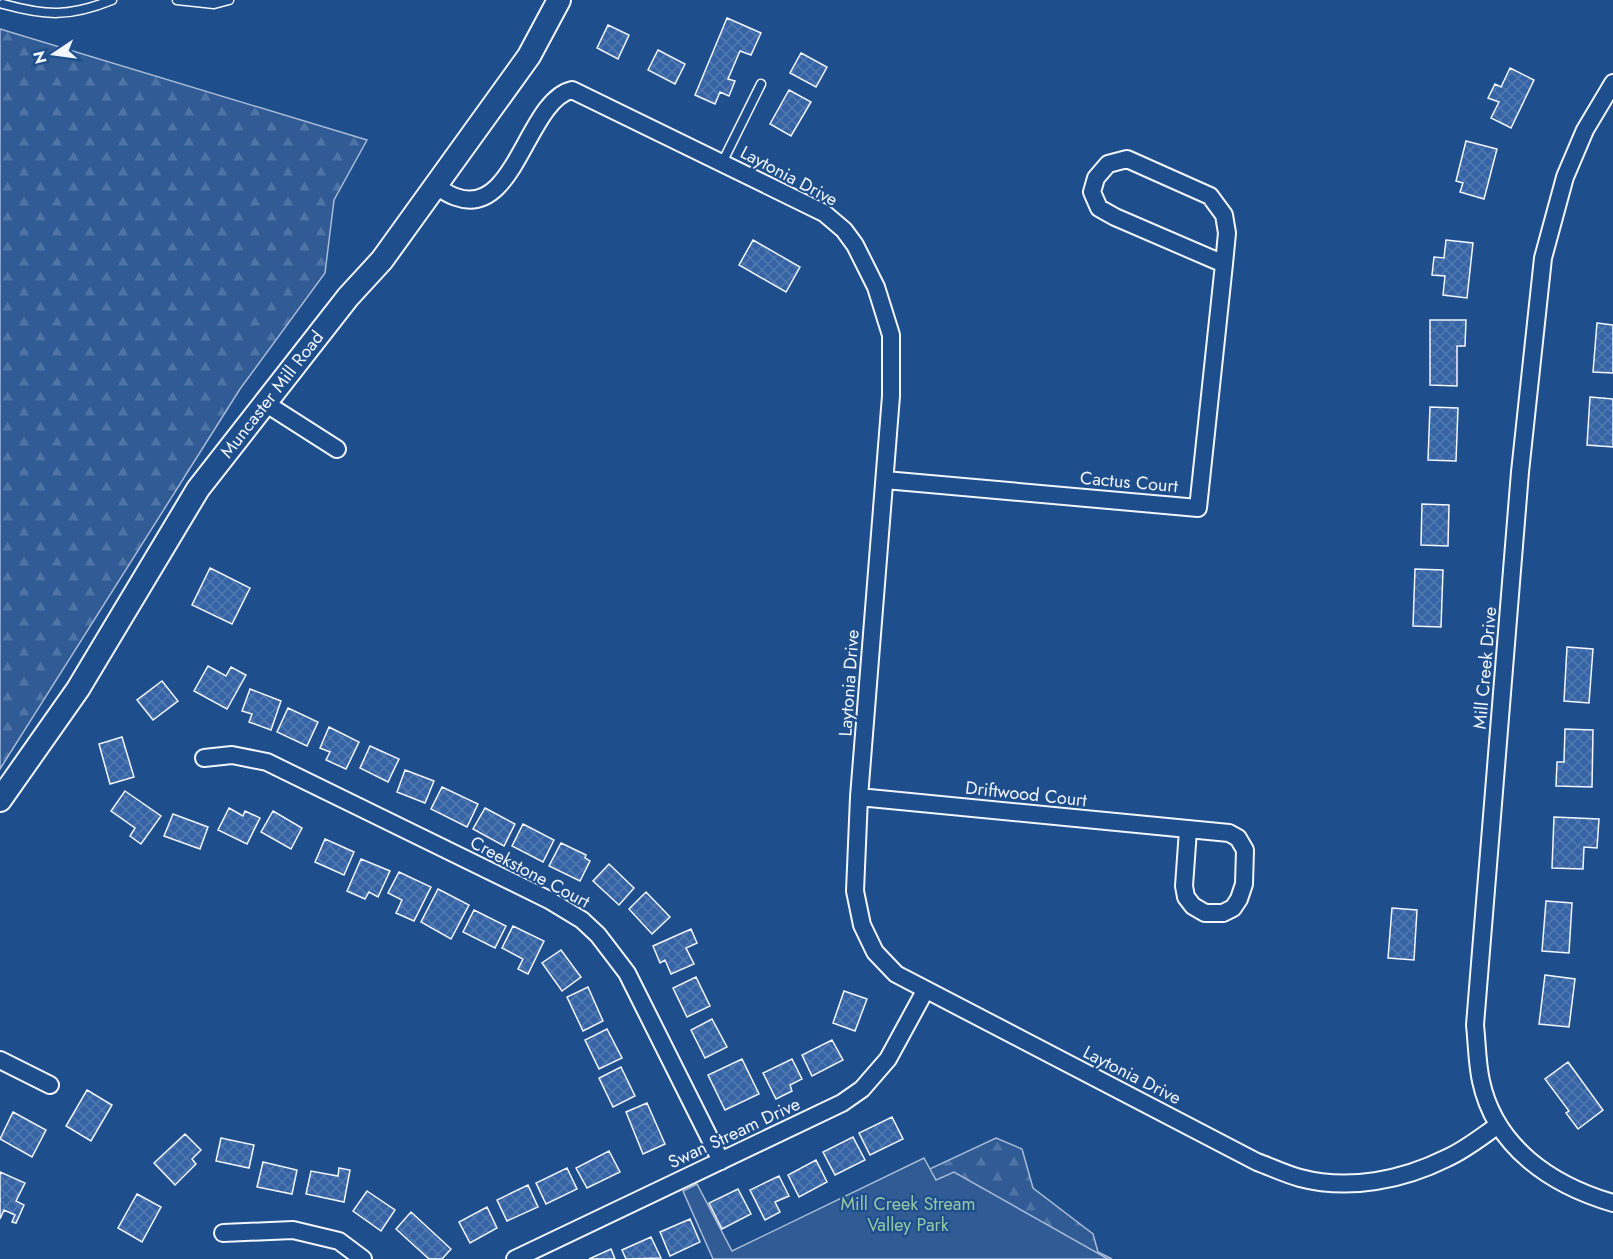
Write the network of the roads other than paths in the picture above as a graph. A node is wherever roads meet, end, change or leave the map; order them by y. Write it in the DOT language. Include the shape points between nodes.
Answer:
graph roads {
  1 [pos="112,0"];
  2 [pos="177,0"];
  3 [pos="229,0"];
  4 [pos="3,4"];
  5 [pos="551,10"];
  6 [pos="1613,83"];
  7 [pos="761,84"];
  8 [pos="722,163"];
  9 [pos="436,186"];
  10 [pos="1224,264"];
  11 [pos="265,403"];
  12 [pos="337,449"];
  13 [pos="885,480"];
  14 [pos="204,758"];
  15 [pos="859,797"];
  16 [pos="0,801"];
  17 [pos="1188,830"];
  18 [pos="925,991"];
  19 [pos="0,1060"];
  20 [pos="50,1084"];
  21 [pos="1497,1126"];
  22 [pos="721,1161"];
  23 [pos="1613,1203"];
  24 [pos="224,1233"];
  25 [pos="363,1259"];
  26 [pos="515,1259"];
  1 -- 4 [label="lane" via="60,14 35,13"];
  2 -- 3 [label="lane" via="214,4"];
  5 -- 9 [label="main road, Muncaster Mill Road" via="529,56"];
  6 -- 21 [label="street, Mill Creek Drive" via="1585,130 1565,177 1543,258 1520,472 1475,1025 1481,1081"];
  7 -- 8 [label="lane"];
  8 -- 9 [label="street, Laytonia Drive" via="572,90 561,92 551,104 493,191 477,199 457,198"];
  8 -- 13 [label="street, Laytonia Drive" via="824,213 855,245 876,286 891,335"];
  9 -- 11 [label="main road, Muncaster Mill Road" via="382,260"];
  10 -- 10 [label="street, Cactus Court" via="1099,208 1092,192 1096,178 1108,164 1126,159 1210,196 1224,215"];
  10 -- 13 [label="street, Cactus Court" via="1198,508"];
  11 -- 12 [label="street"];
  11 -- 16 [label="main road, Muncaster Mill Road" via="198,489 78,689"];
  13 -- 15 [label="street, Laytonia Drive"];
  14 -- 22 [label="street, Creekstone Court" via="232,755 267,762 549,900 582,920 627,973"];
  15 -- 17 [label="street, Driftwood Court"];
  15 -- 18 [label="street, Laytonia Drive" via="855,891 862,925 875,952 896,974"];
  17 -- 17 [label="street, Driftwood Court" via="1186,897 1205,913 1223,914 1239,899 1244,884 1245,850 1229,832"];
  18 -- 21 [label="street, Laytonia Drive" via="1257,1162 1299,1178 1336,1184 1411,1174 1449,1158"];
  18 -- 22 [label="street, Swan Stream Drive" via="888,1059 862,1089 842,1103"];
  19 -- 20 [label="street"];
  21 -- 23 [label="street, Mill Creek Drive" via="1528,1161 1569,1187"];
  22 -- 26 [label="street, Swan Stream Drive"];
  24 -- 25 [label="street" via="293,1230 339,1241"];
}
